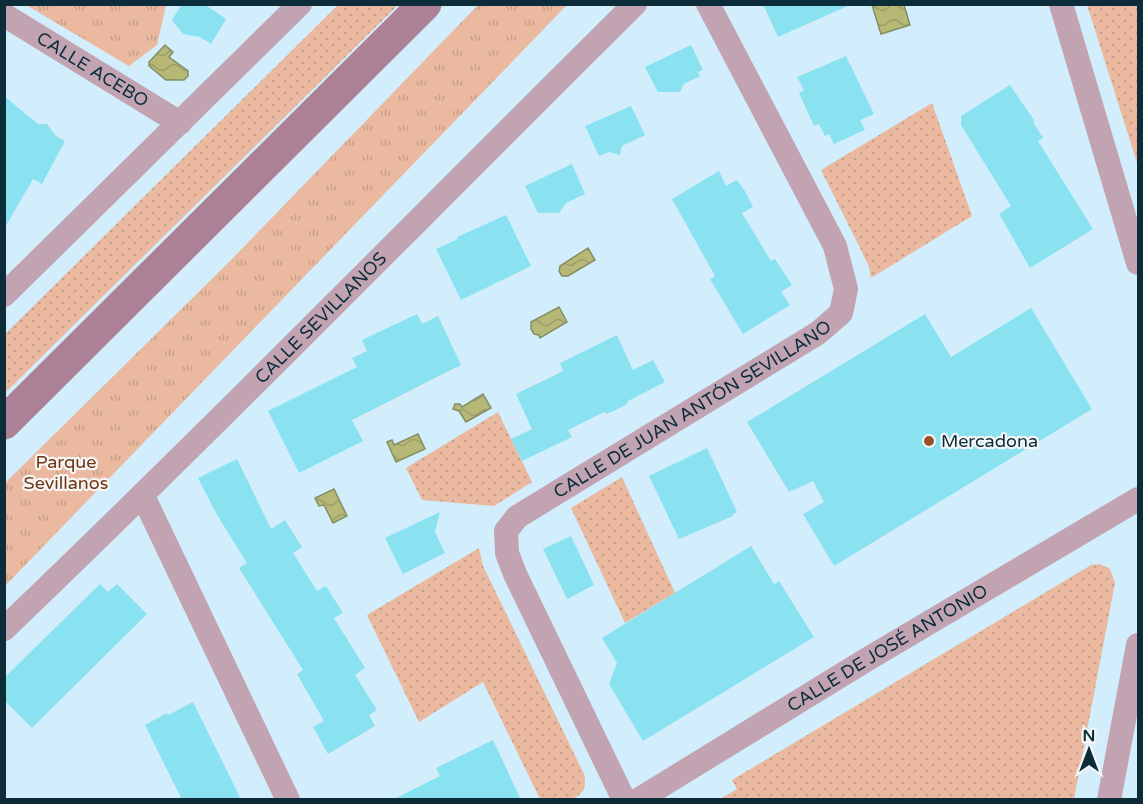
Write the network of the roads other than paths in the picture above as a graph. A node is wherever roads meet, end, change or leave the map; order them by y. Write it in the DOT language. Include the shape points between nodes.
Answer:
graph roads {
  1 [pos="300,4"];
  2 [pos="425,4"];
  3 [pos="635,4"];
  4 [pos="708,4"];
  5 [pos="1061,4"];
  6 [pos="4,15"];
  7 [pos="180,123"];
  8 [pos="1138,263"];
  9 [pos="4,295"];
  10 [pos="4,423"];
  11 [pos="143,496"];
  12 [pos="1138,499"];
  13 [pos="4,629"];
  14 [pos="1138,645"];
  15 [pos="288,800"];
  16 [pos="624,800"];
  17 [pos="638,800"];
  18 [pos="1109,800"];
  1 -- 7 [label="street"];
  2 -- 10 [label="main road"];
  3 -- 11 [label="street, CALLE SEVILLANOS"];
  4 -- 16 [label="street, CALLE DE JUAN ANTÓN SEVILLANO" via="835,246 846,289 841,313 818,333 517,517 506,531 507,553 515,574"];
  5 -- 8 [label="street"];
  6 -- 7 [label="street, CALLE ACEBO"];
  7 -- 9 [label="street"];
  11 -- 13 [label="street, CALLE SEVILLANOS"];
  11 -- 15 [label="street"];
  12 -- 17 [label="street, CALLE DE JOSÉ ANTONIO"];
  14 -- 18 [label="street"];
}
